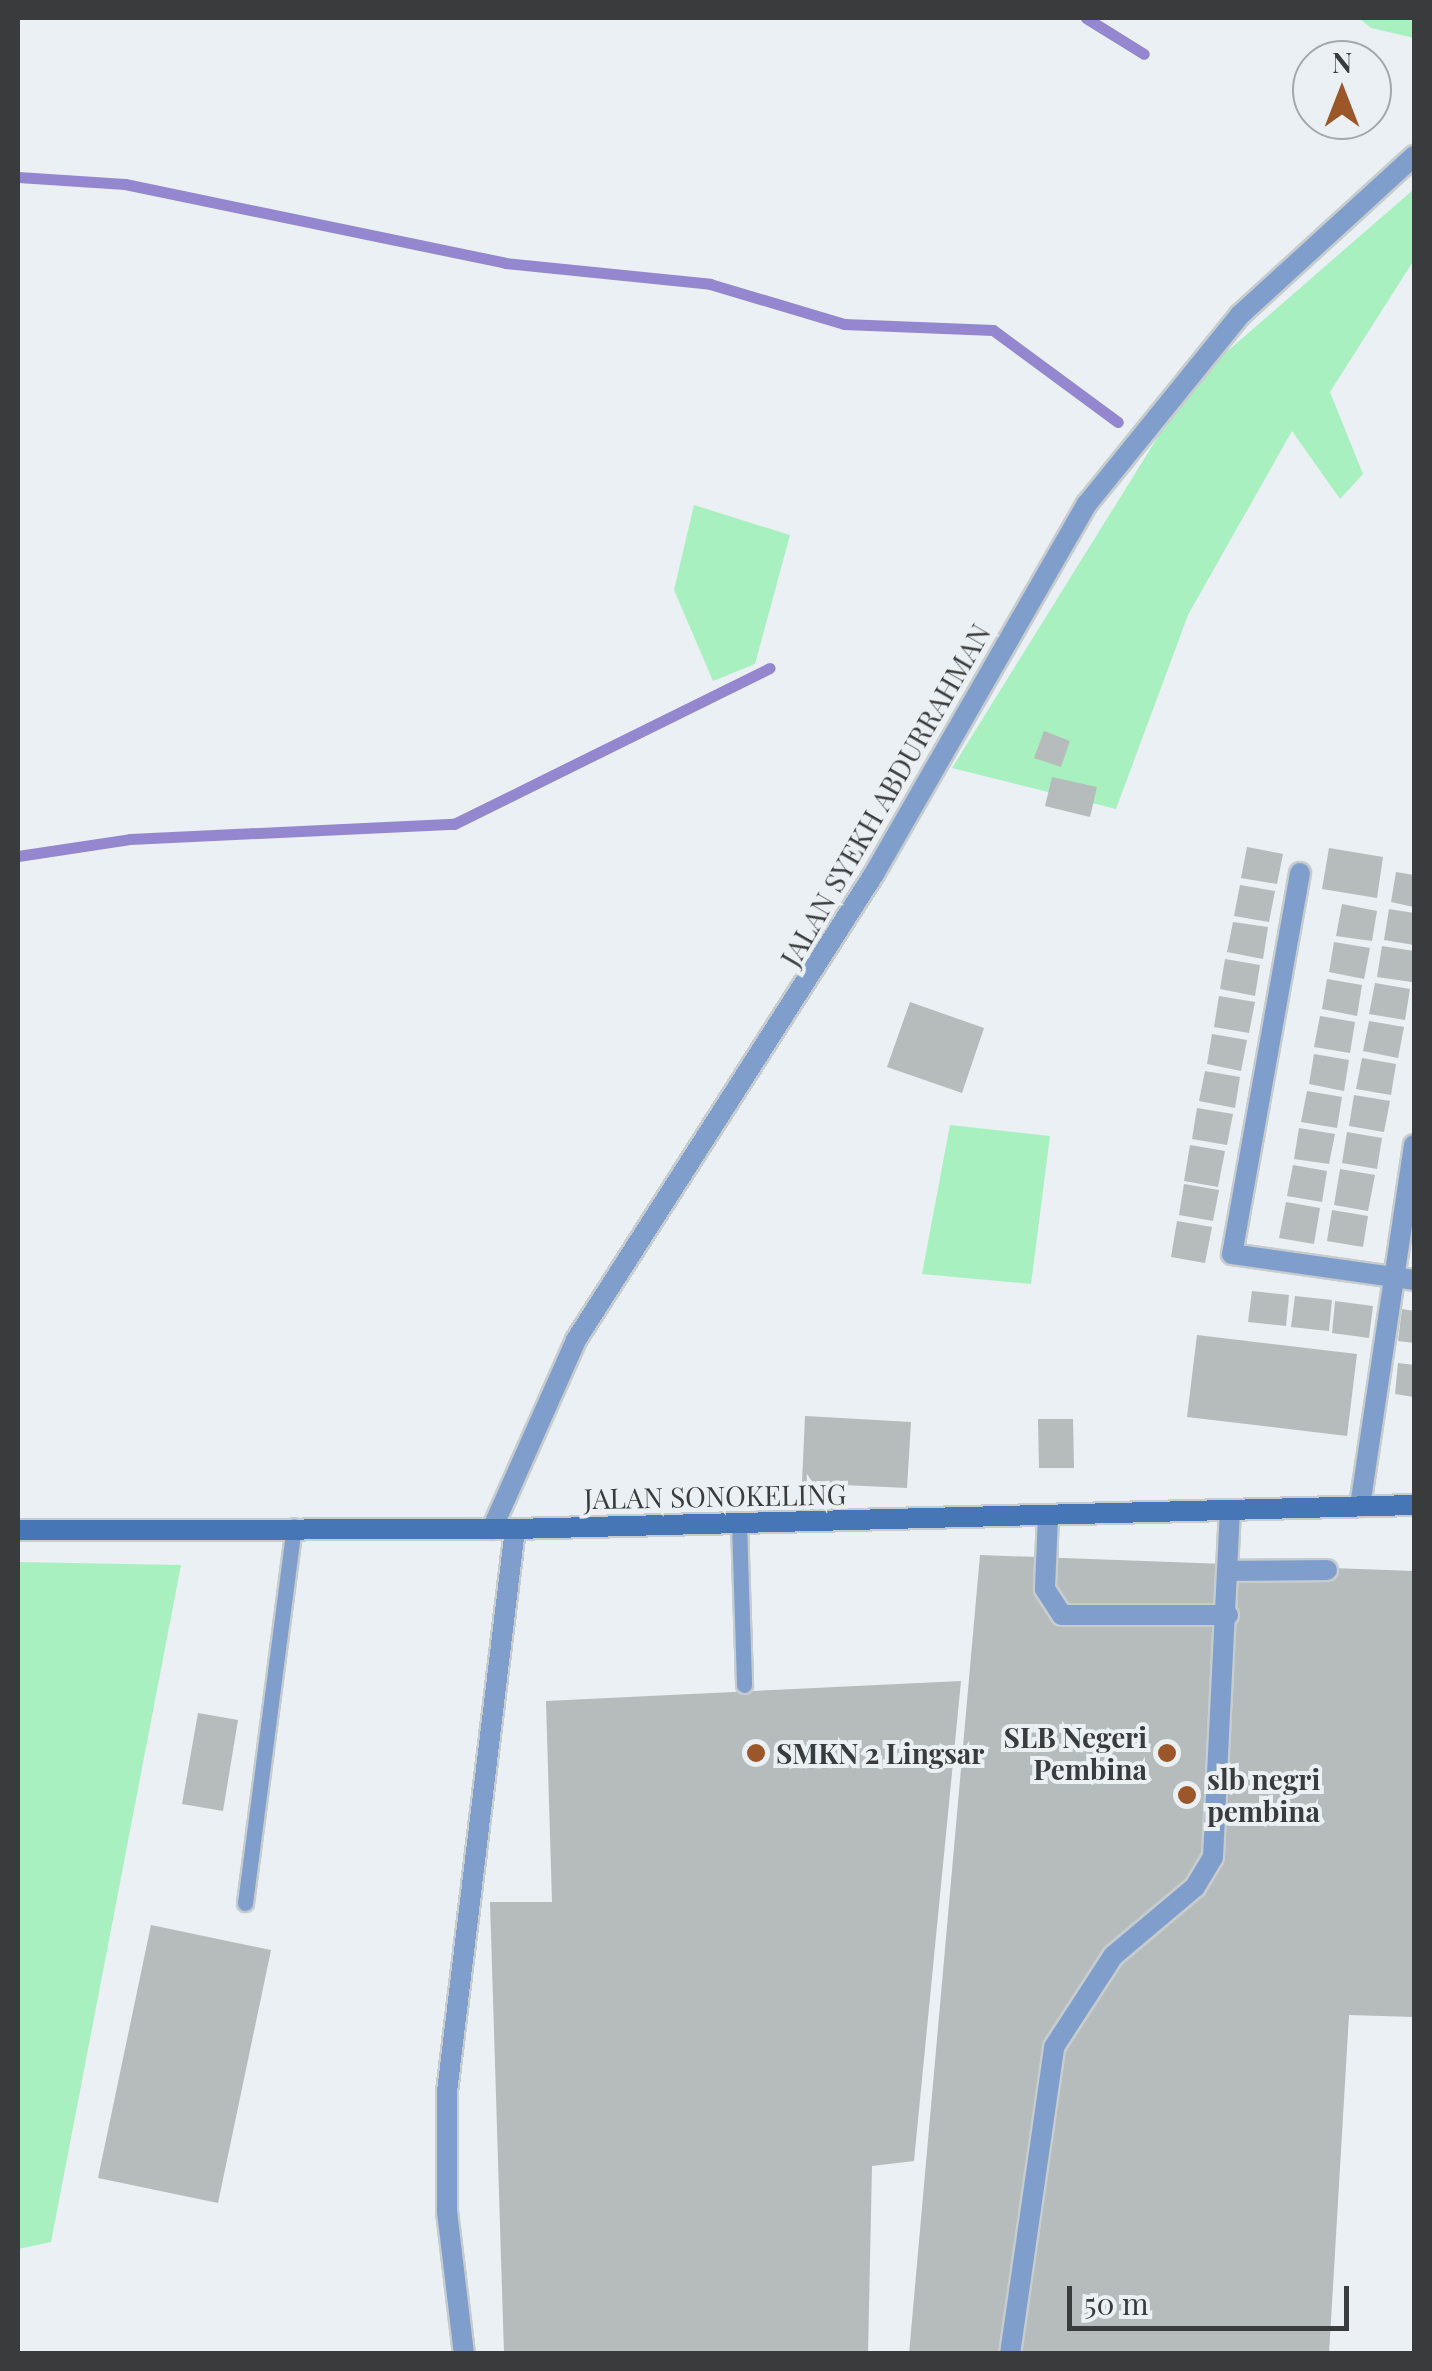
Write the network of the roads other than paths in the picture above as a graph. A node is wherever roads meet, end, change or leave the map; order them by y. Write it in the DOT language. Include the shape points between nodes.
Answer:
graph roads {
  1 [pos="1414,156"];
  2 [pos="1300,873"];
  3 [pos="1414,1145"];
  4 [pos="1404,1279"];
  5 [pos="1414,1505"];
  6 [pos="1360,1506"];
  7 [pos="1230,1510"];
  8 [pos="1048,1516"];
  9 [pos="739,1523"];
  10 [pos="294,1526"];
  11 [pos="492,1529"];
  12 [pos="514,1529"];
  13 [pos="18,1530"];
  14 [pos="1327,1570"];
  15 [pos="1230,1572"];
  16 [pos="1228,1614"];
  17 [pos="744,1684"];
  18 [pos="244,1904"];
  19 [pos="464,2354"];
  20 [pos="1010,2354"];
  1 -- 11 [label="street, JALAN SYEKH ABDURRAHMAN" via="1240,316 1086,504 874,874 576,1340"];
  2 -- 4 [label="street" via="1232,1254"];
  3 -- 4 [label="street"];
  4 -- 6 [label="street"];
  5 -- 6 [label="street, JALAN SONOKELING"];
  6 -- 7 [label="street, JALAN SONOKELING"];
  7 -- 8 [label="street, JALAN SONOKELING"];
  7 -- 15 [label="street"];
  8 -- 9 [label="street, JALAN SONOKELING"];
  8 -- 16 [label="street" via="1045,1589 1057,1612"];
  9 -- 12 [label="street, JALAN SONOKELING"];
  9 -- 17 [label="lane"];
  10 -- 11 [label="street, JALAN SONOKELING"];
  10 -- 13 [label="street, JALAN SONOKELING"];
  10 -- 18 [label="lane"];
  11 -- 12 [label="street, JALAN SONOKELING"];
  12 -- 19 [label="street" via="447,2092 448,2212"];
  14 -- 15 [label="street"];
  15 -- 16 [label="street"];
  16 -- 20 [label="street" via="1213,1857 1195,1887 1113,1956 1054,2047"];
}
